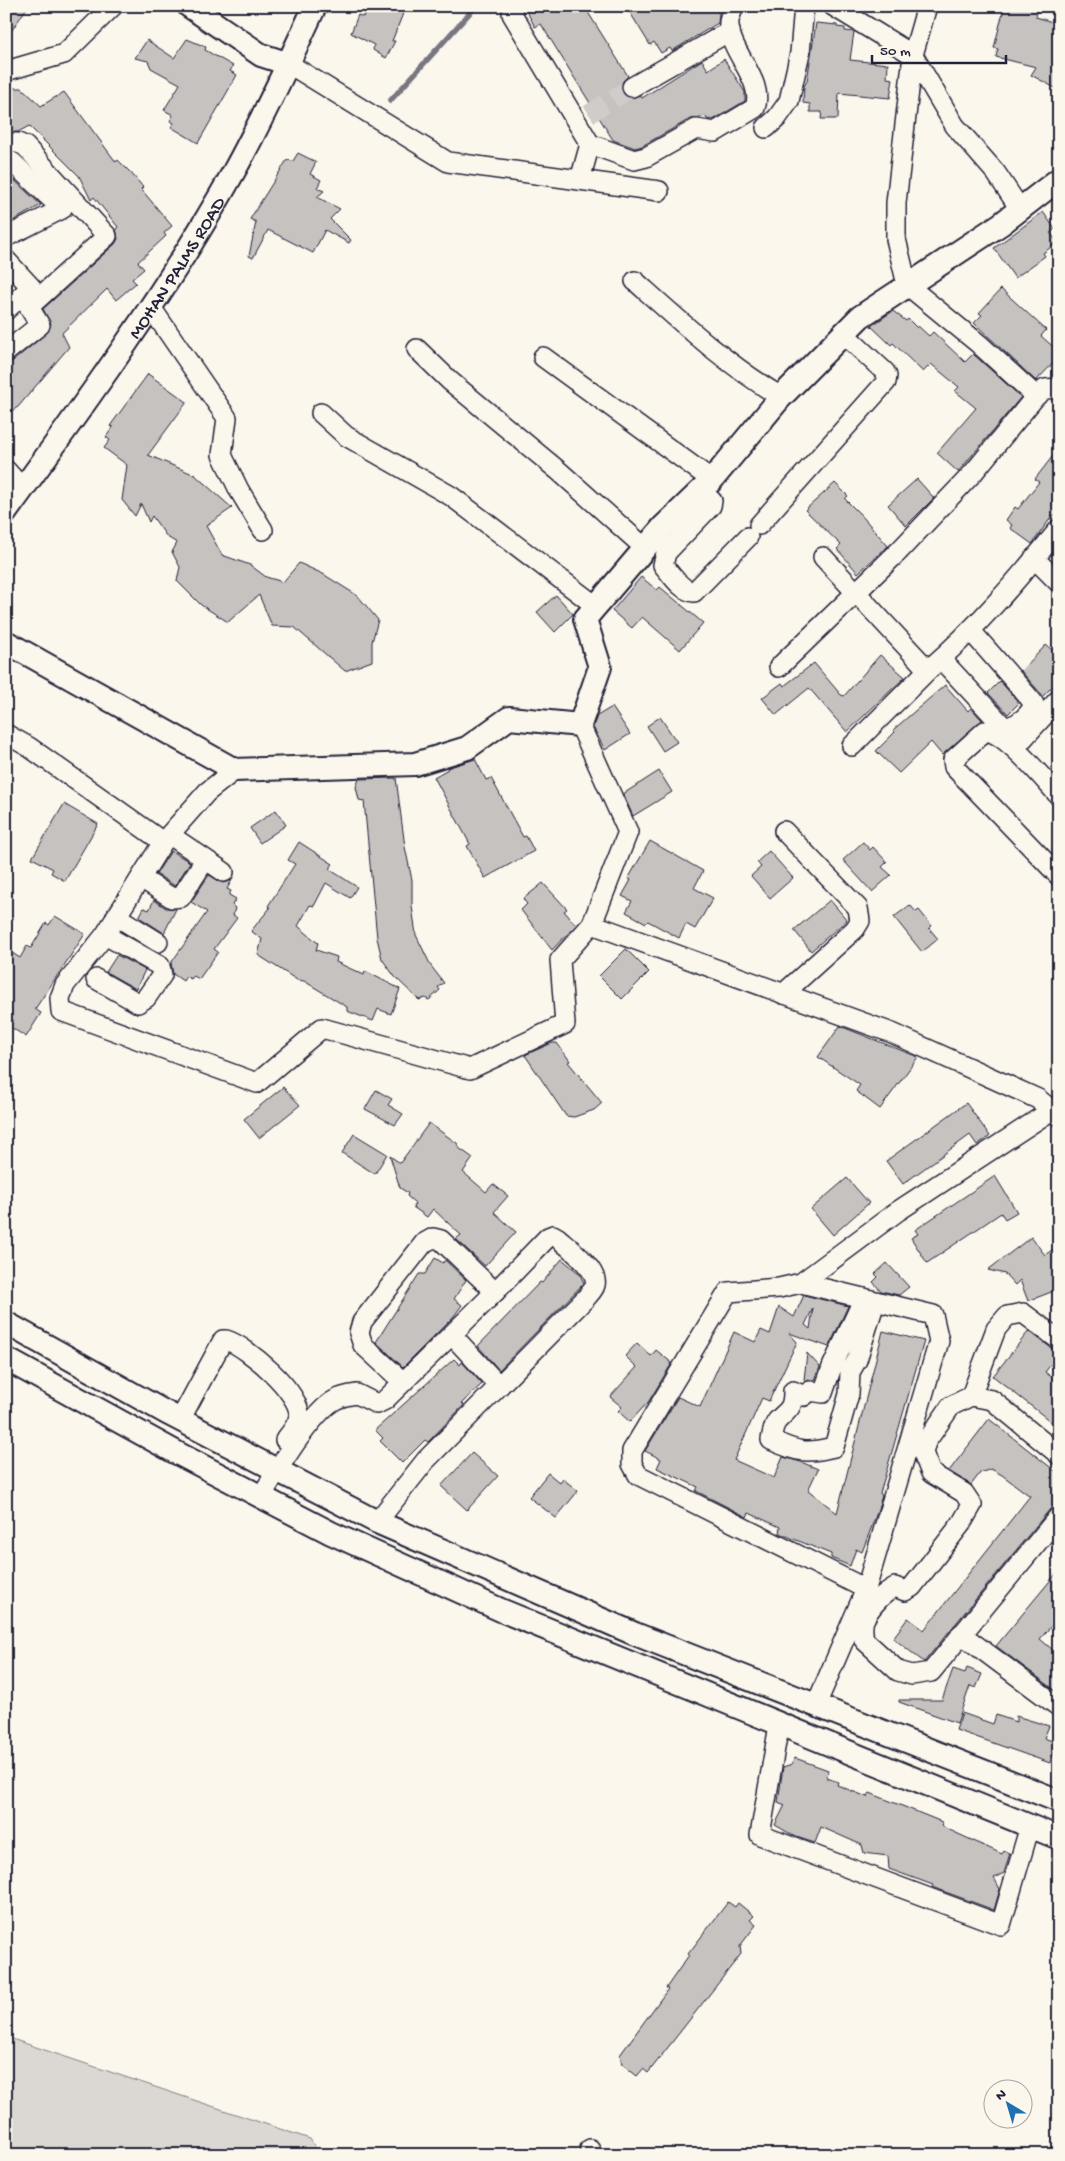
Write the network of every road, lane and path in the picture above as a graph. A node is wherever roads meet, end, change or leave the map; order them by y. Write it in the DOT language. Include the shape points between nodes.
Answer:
graph roads {
  1 [pos="114,6"];
  2 [pos="189,6"];
  3 [pos="315,6"];
  4 [pos="513,6"];
  5 [pos="734,6"];
  6 [pos="804,6"];
  7 [pos="834,6"];
  8 [pos="927,6"];
  9 [pos="730,31"];
  10 [pos="913,55"];
  11 [pos="289,64"];
  12 [pos="6,71"];
  13 [pos="632,86"];
  14 [pos="766,128"];
  15 [pos="6,143"];
  16 [pos="590,144"];
  17 [pos="6,163"];
  18 [pos="1059,178"];
  19 [pos="580,180"];
  20 [pos="659,191"];
  21 [pos="1020,209"];
  22 [pos="6,236"];
  23 [pos="6,260"];
  24 [pos="635,281"];
  25 [pos="907,285"];
  26 [pos="35,292"];
  27 [pos="150,306"];
  28 [pos="6,310"];
  29 [pos="844,333"];
  30 [pos="417,349"];
  31 [pos="6,352"];
  32 [pos="543,357"];
  33 [pos="1059,388"];
  34 [pos="1036,396"];
  35 [pos="781,397"];
  36 [pos="321,413"];
  37 [pos="6,470"];
  38 [pos="707,486"];
  39 [pos="12,500"];
  40 [pos="1059,529"];
  41 [pos="262,530"];
  42 [pos="645,548"];
  43 [pos="823,557"];
  44 [pos="1034,558"];
  45 [pos="1059,583"];
  46 [pos="857,592"];
  47 [pos="596,606"];
  48 [pos="971,631"];
  49 [pos="6,642"];
  50 [pos="935,665"];
  51 [pos="779,667"];
  52 [pos="1059,700"];
  53 [pos="580,725"];
  54 [pos="6,734"];
  55 [pos="852,746"];
  56 [pos="1012,746"];
  57 [pos="235,770"];
  58 [pos="1059,796"];
  59 [pos="784,831"];
  60 [pos="166,838"];
  61 [pos="206,860"];
  62 [pos="224,872"];
  63 [pos="1059,876"];
  64 [pos="141,878"];
  65 [pos="116,916"];
  66 [pos="592,924"];
  67 [pos="109,937"];
  68 [pos="158,942"];
  69 [pos="784,994"];
  70 [pos="1055,1113"];
  71 [pos="801,1283"];
  72 [pos="495,1292"];
  73 [pos="870,1300"];
  74 [pos="6,1322"];
  75 [pos="452,1335"];
  76 [pos="1059,1340"];
  77 [pos="6,1359"];
  78 [pos="404,1382"];
  79 [pos="499,1386"];
  80 [pos="971,1396"];
  81 [pos="172,1416"];
  82 [pos="150,1438"];
  83 [pos="1059,1455"];
  84 [pos="272,1468"];
  85 [pos="260,1497"];
  86 [pos="1059,1516"];
  87 [pos="377,1522"];
  88 [pos="506,1578"];
  89 [pos="866,1589"];
  90 [pos="492,1606"];
  91 [pos="961,1634"];
  92 [pos="791,1695"];
  93 [pos="816,1705"];
  94 [pos="1059,1707"];
  95 [pos="779,1725"];
  96 [pos="1052,1798"];
  97 [pos="1030,1826"];
  98 [pos="1059,1838"];
  1 -- 12 [label="street" via="64,54"];
  2 -- 11 [label="street" via="261,55"];
  3 -- 11 [label="street, MOHAN PALMS ROAD"];
  4 -- 16 [label="street" via="512,14 583,118"];
  5 -- 9 [label="street" via="728,23"];
  6 -- 14 [label="street" via="800,53 789,101"];
  7 -- 10 [label="street"];
  8 -- 10 [label="street"];
  9 -- 13 [label="street"];
  9 -- 16 [label="street" via="732,42 755,86 758,101 755,108 715,132 696,130 646,157 634,160"];
  10 -- 21 [label="street" via="955,126 996,173"];
  10 -- 25 [label="street" via="896,203 896,239"];
  11 -- 19 [label="street" via="448,162"];
  11 -- 27 [label="street, MOHAN PALMS ROAD" via="234,172"];
  15 -- 26 [label="street" via="25,146 107,236"];
  16 -- 19 [label="street"];
  17 -- 22 [label="street" via="12,162 62,209"];
  18 -- 21 [label="street"];
  19 -- 20 [label="street"];
  21 -- 25 [label="street"];
  23 -- 26 [label="street"];
  24 -- 35 [label="street" via="716,353"];
  25 -- 29 [label="street" via="860,317"];
  25 -- 34 [label="street"];
  26 -- 28 [label="street"];
  26 -- 31 [label="street" via="30,307 40,325"];
  27 -- 39 [label="street, MOHAN PALMS ROAD" via="69,426"];
  27 -- 41 [label="street" via="227,418 222,455"];
  29 -- 35 [label="street"];
  29 -- 38 [label="street" via="885,372 886,382 754,531 694,592 688,592 663,565 663,560 711,506"];
  30 -- 42 [label="street" via="450,382 560,472"];
  32 -- 38 [label="street"];
  33 -- 34 [label="street" via="1045,389"];
  34 -- 46 [label="street" via="973,473"];
  35 -- 38 [label="street"];
  36 -- 47 [label="street" via="346,436 451,496"];
  37 -- 39 [label="street"];
  38 -- 42 [label="street"];
  40 -- 44 [label="street"];
  42 -- 47 [label="street"];
  43 -- 46 [label="street"];
  44 -- 45 [label="street"];
  44 -- 48 [label="street"];
  46 -- 50 [label="street"];
  46 -- 51 [label="street"];
  47 -- 53 [label="street" via="585,619 600,667"];
  48 -- 50 [label="street"];
  48 -- 50 [label="street" via="1032,701 1034,704 1030,712 1016,725 1004,726"];
  49 -- 57 [label="street"];
  50 -- 55 [label="street"];
  52 -- 56 [label="street" via="1019,743"];
  53 -- 57 [label="street" via="509,718 467,748 415,764"];
  53 -- 66 [label="street" via="628,832"];
  54 -- 60 [label="street"];
  56 -- 58 [label="street"];
  56 -- 63 [label="street" via="992,731 985,731 953,760 954,767"];
  57 -- 60 [label="street" via="207,792"];
  59 -- 69 [label="street" via="848,896 858,908 860,921"];
  60 -- 61 [label="street"];
  60 -- 64 [label="street"];
  61 -- 62 [label="street"];
  61 -- 64 [label="street" via="181,897 172,898"];
  64 -- 65 [label="street"];
  65 -- 67 [label="street"];
  65 -- 68 [label="street"];
  66 -- 67 [label="street" via="560,960 564,1024 470,1069 322,1028 257,1083 61,1011 60,998 65,985"];
  66 -- 69 [label="street"];
  67 -- 67 [label="street" via="160,966 162,975 146,998 138,1003 92,977"];
  69 -- 70 [label="street" via="892,1033 1038,1098"];
  70 -- 71 [label="street" via="898,1210"];
  71 -- 73 [label="street"];
  71 -- 89 [label="street" via="728,1292 632,1451 632,1464 638,1475"];
  72 -- 75 [label="street"];
  72 -- 78 [label="street" via="441,1240 433,1238 424,1243 362,1322 359,1333 363,1345"];
  72 -- 79 [label="street" via="548,1236 553,1235 585,1263 595,1279 595,1286 586,1298"];
  73 -- 73 [label="street" via="857,1360 850,1372 850,1394 834,1447 812,1453 790,1449 771,1440 775,1423 789,1412 793,1391 804,1396 810,1391 823,1393 832,1367"];
  73 -- 89 [label="street" via="933,1315 939,1340"];
  74 -- 81 [label="street"];
  75 -- 78 [label="street"];
  75 -- 79 [label="street"];
  76 -- 80 [label="street" via="1023,1313 1007,1316 996,1329"];
  77 -- 82 [label="street"];
  78 -- 84 [label="street" via="386,1400 377,1404 357,1394 334,1400"];
  79 -- 87 [label="street" via="426,1460"];
  80 -- 83 [label="street" via="992,1400"];
  80 -- 91 [label="street" via="952,1406 926,1442 923,1453 931,1473 964,1493 972,1505 912,1587 904,1591 895,1587 884,1592 864,1620 862,1630 864,1640 898,1671 912,1675 931,1672"];
  81 -- 82 [label="street"];
  81 -- 84 [label="street"];
  81 -- 84 [label="street" via="223,1340 230,1341 273,1371 293,1399 299,1414"];
  82 -- 85 [label="street"];
  84 -- 85 [label="street"];
  84 -- 87 [label="street"];
  85 -- 90 [label="street" via="331,1534"];
  86 -- 91 [label="street"];
  87 -- 88 [label="street"];
  88 -- 90 [label="street"];
  88 -- 92 [label="street" via="635,1634"];
  89 -- 93 [label="street"];
  90 -- 95 [label="street"];
  91 -- 94 [label="street"];
  92 -- 93 [label="street"];
  92 -- 95 [label="street"];
  93 -- 96 [label="street"];
  95 -- 97 [label="street"];
  95 -- 97 [label="street" via="760,1834 1001,1926"];
  96 -- 97 [label="street"];
  97 -- 98 [label="street"];
}
